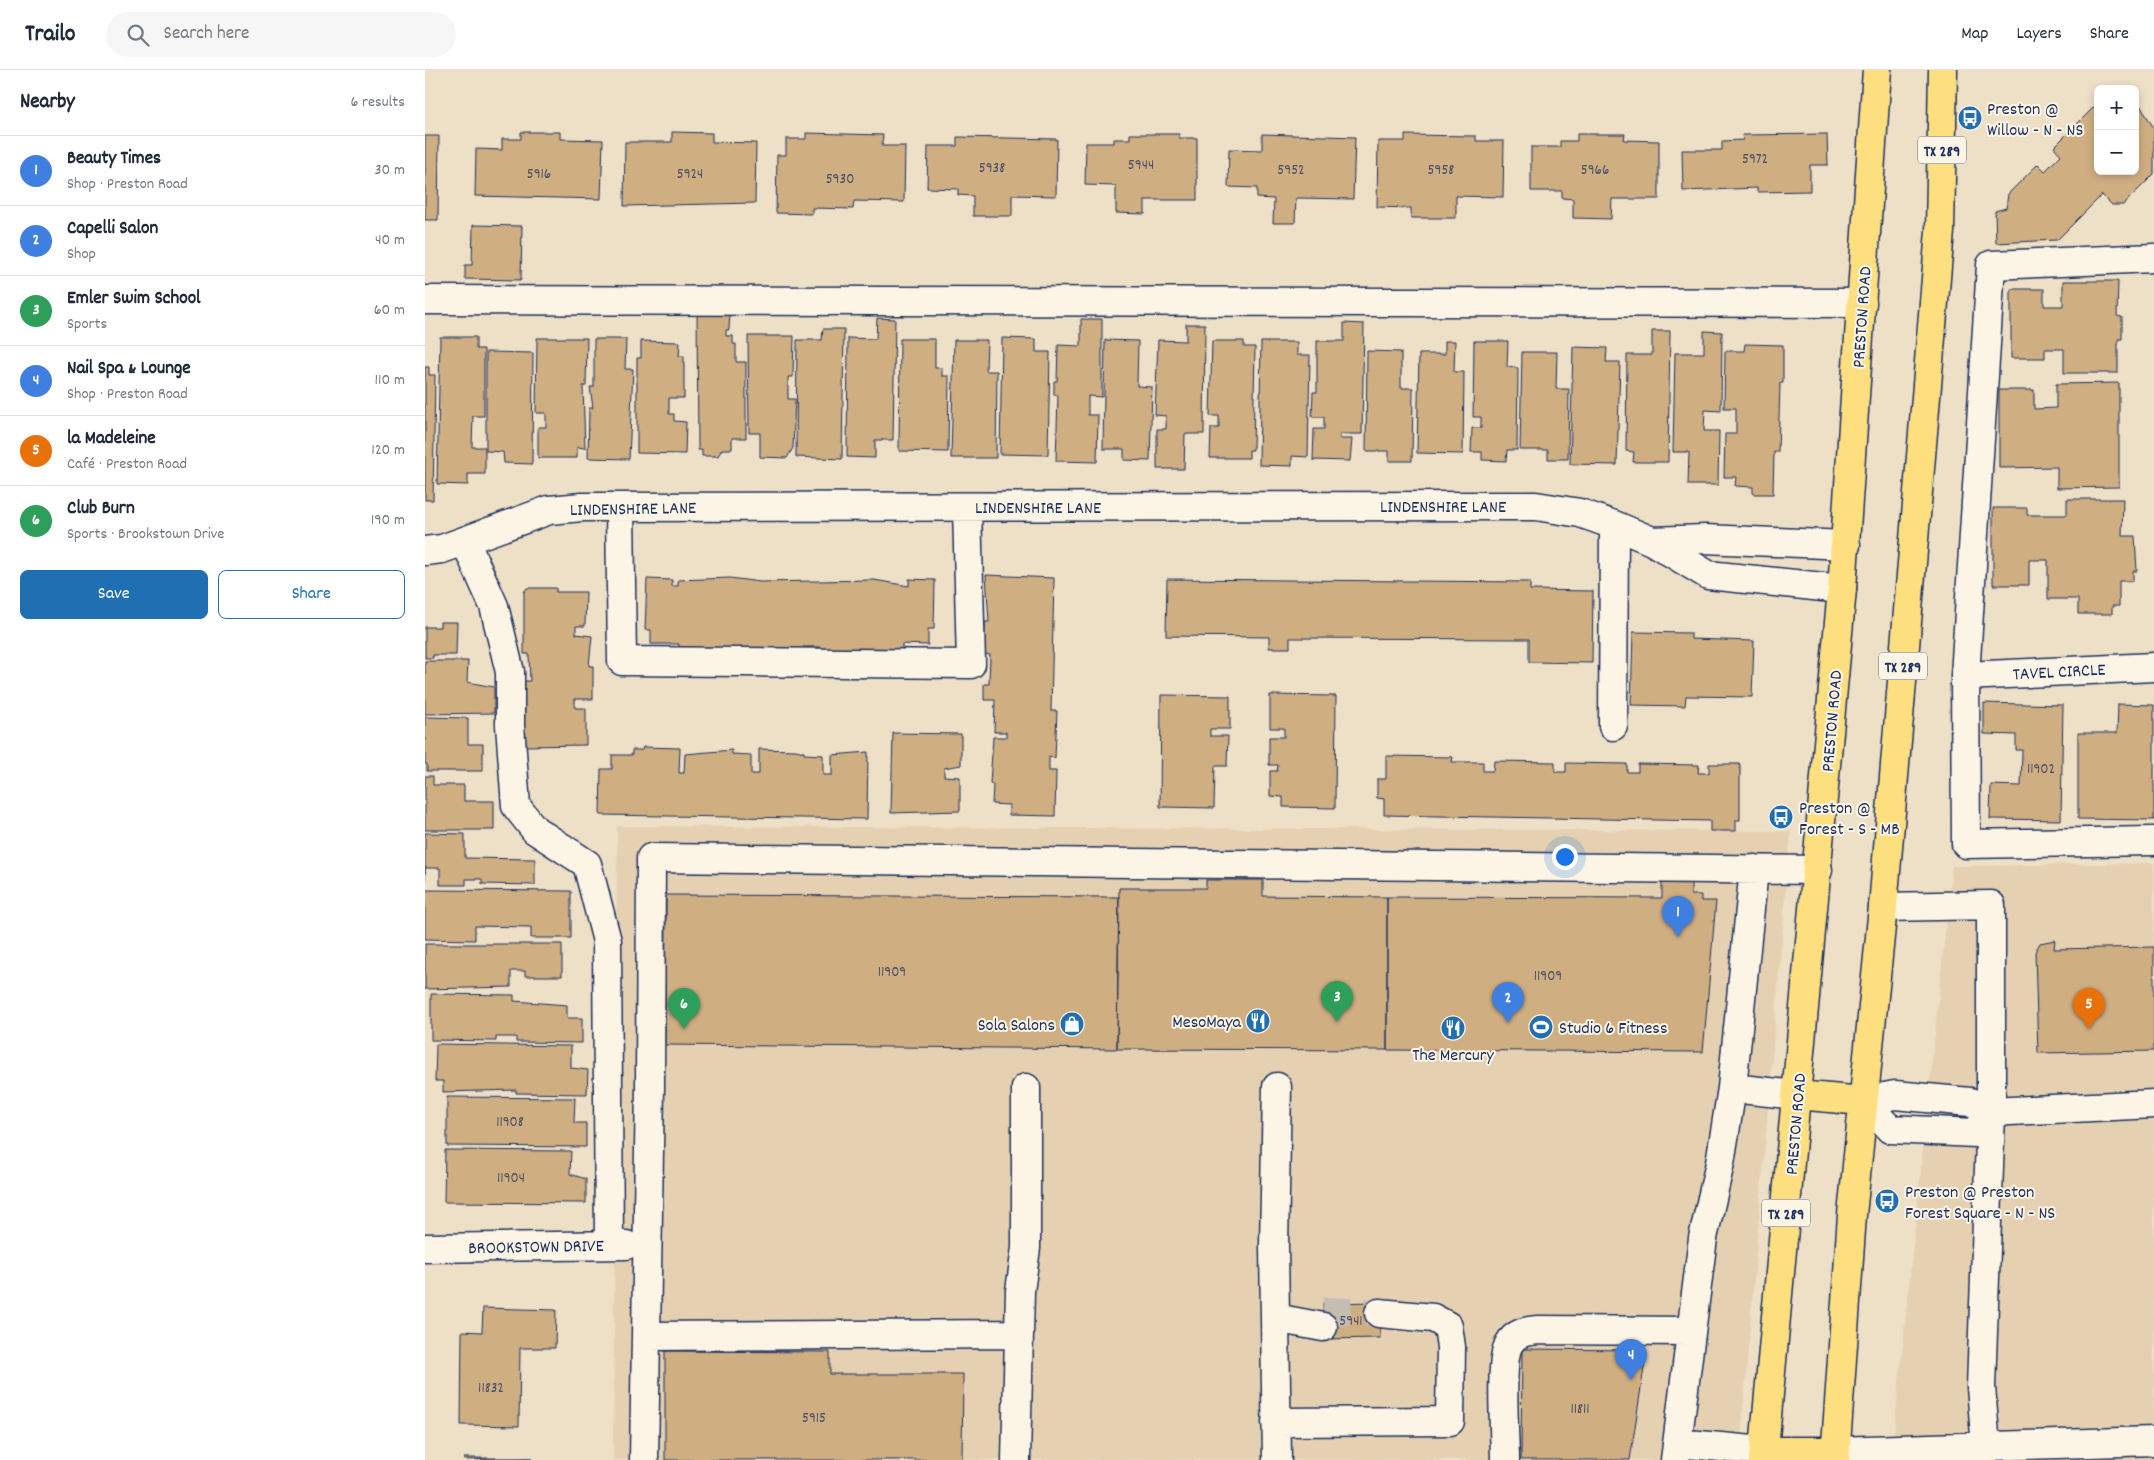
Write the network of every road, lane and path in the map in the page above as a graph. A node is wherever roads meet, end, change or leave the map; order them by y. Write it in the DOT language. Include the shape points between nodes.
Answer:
graph roads {
  1 [pos="1877,70"];
  2 [pos="1943,70"];
  3 [pos="2154,258"];
  4 [pos="425,300"];
  5 [pos="1862,303"];
  6 [pos="620,507"];
  7 [pos="967,507"];
  8 [pos="1614,525"];
  9 [pos="465,541"];
  10 [pos="1652,542"];
  11 [pos="1846,545"];
  12 [pos="425,551"];
  13 [pos="1842,589"];
  14 [pos="2154,667"];
  15 [pos="1965,676"];
  16 [pos="1613,726"];
  17 [pos="2154,841"];
  18 [pos="1754,869"];
  19 [pos="1818,870"];
  20 [pos="1883,907"];
  21 [pos="1277,1087"];
  22 [pos="1027,1088"];
  23 [pos="1732,1088"];
  24 [pos="1797,1095"];
  25 [pos="1863,1101"];
  26 [pos="2154,1104"];
  27 [pos="1991,1112"];
  28 [pos="609,1245"];
  29 [pos="647,1245"];
  30 [pos="425,1248"];
  31 [pos="1275,1318"];
  32 [pos="1323,1319"];
  33 [pos="1379,1320"];
  34 [pos="1691,1330"];
  35 [pos="1019,1334"];
  36 [pos="646,1336"];
  37 [pos="1276,1422"];
  38 [pos="2154,1441"];
  39 [pos="1676,1451"];
  40 [pos="1984,1453"];
  41 [pos="1763,1456"];
  42 [pos="1835,1456"];
  43 [pos="644,1460"];
  44 [pos="1016,1460"];
  45 [pos="1277,1460"];
  46 [pos="1505,1460"];
  1 -- 5 [label="main road, PRESTON ROAD / TX 289"];
  2 -- 20 [label="main road, TX 289" via="1940,231"];
  3 -- 15 [label="street" via="1991,265"];
  4 -- 5 [label="street"];
  5 -- 11 [label="main road, PRESTON ROAD / TX 289"];
  6 -- 7 [label="street, LINDENSHIRE LANE"];
  6 -- 7 [label="street" via="621,661 971,664"];
  6 -- 9 [label="street, LINDENSHIRE LANE" via="549,510"];
  7 -- 8 [label="street, LINDENSHIRE LANE" via="1535,506 1580,513"];
  8 -- 10 [label="street, LINDENSHIRE LANE"];
  8 -- 16 [label="street"];
  9 -- 12 [label="street, LINDENSHIRE LANE"];
  9 -- 28 [label="street" via="494,606 510,672 510,726 517,806 535,830 587,864 607,941"];
  10 -- 11 [label="street, LINDENSHIRE LANE" via="1705,539"];
  10 -- 13 [label="street, LINDENSHIRE LANE" via="1708,575"];
  11 -- 13 [label="main road, PRESTON ROAD / TX 289"];
  13 -- 19 [label="main road, PRESTON ROAD / TX 289"];
  14 -- 15 [label="street, TAVEL CIRCLE"];
  15 -- 17 [label="street" via="1966,844"];
  18 -- 19 [label="street"];
  18 -- 23 [label="street"];
  18 -- 29 [label="street" via="651,858"];
  19 -- 24 [label="main road, PRESTON ROAD / TX 289"];
  20 -- 25 [label="main road, TX 289"];
  20 -- 27 [label="street" via="1991,905"];
  21 -- 31 [label="street"];
  22 -- 35 [label="street" via="1026,1248"];
  23 -- 24 [label="street"];
  23 -- 34 [label="street" via="1703,1238"];
  24 -- 25 [label="main road"];
  24 -- 41 [label="main road, PRESTON ROAD / TX 289"];
  25 -- 27 [label="street" via="1890,1129 1976,1133"];
  25 -- 42 [label="main road, TX 289"];
  26 -- 27 [label="street"];
  27 -- 40 [label="street" via="1981,1387"];
  28 -- 29 [label="street, BROOKSTOWN DRIVE"];
  28 -- 30 [label="street, BROOKSTOWN DRIVE"];
  29 -- 36 [label="street"];
  31 -- 32 [label="street"];
  31 -- 37 [label="street"];
  33 -- 37 [label="street" via="1433,1318 1449,1326 1450,1421"];
  34 -- 39 [label="street"];
  34 -- 46 [label="street" via="1521,1332 1508,1345 1504,1364"];
  35 -- 36 [label="street"];
  35 -- 44 [label="street"];
  36 -- 43 [label="street"];
  37 -- 45 [label="street"];
  38 -- 40 [label="street"];
  39 -- 41 [label="street"];
  40 -- 42 [label="street"];
  41 -- 42 [label="main road"];
}
